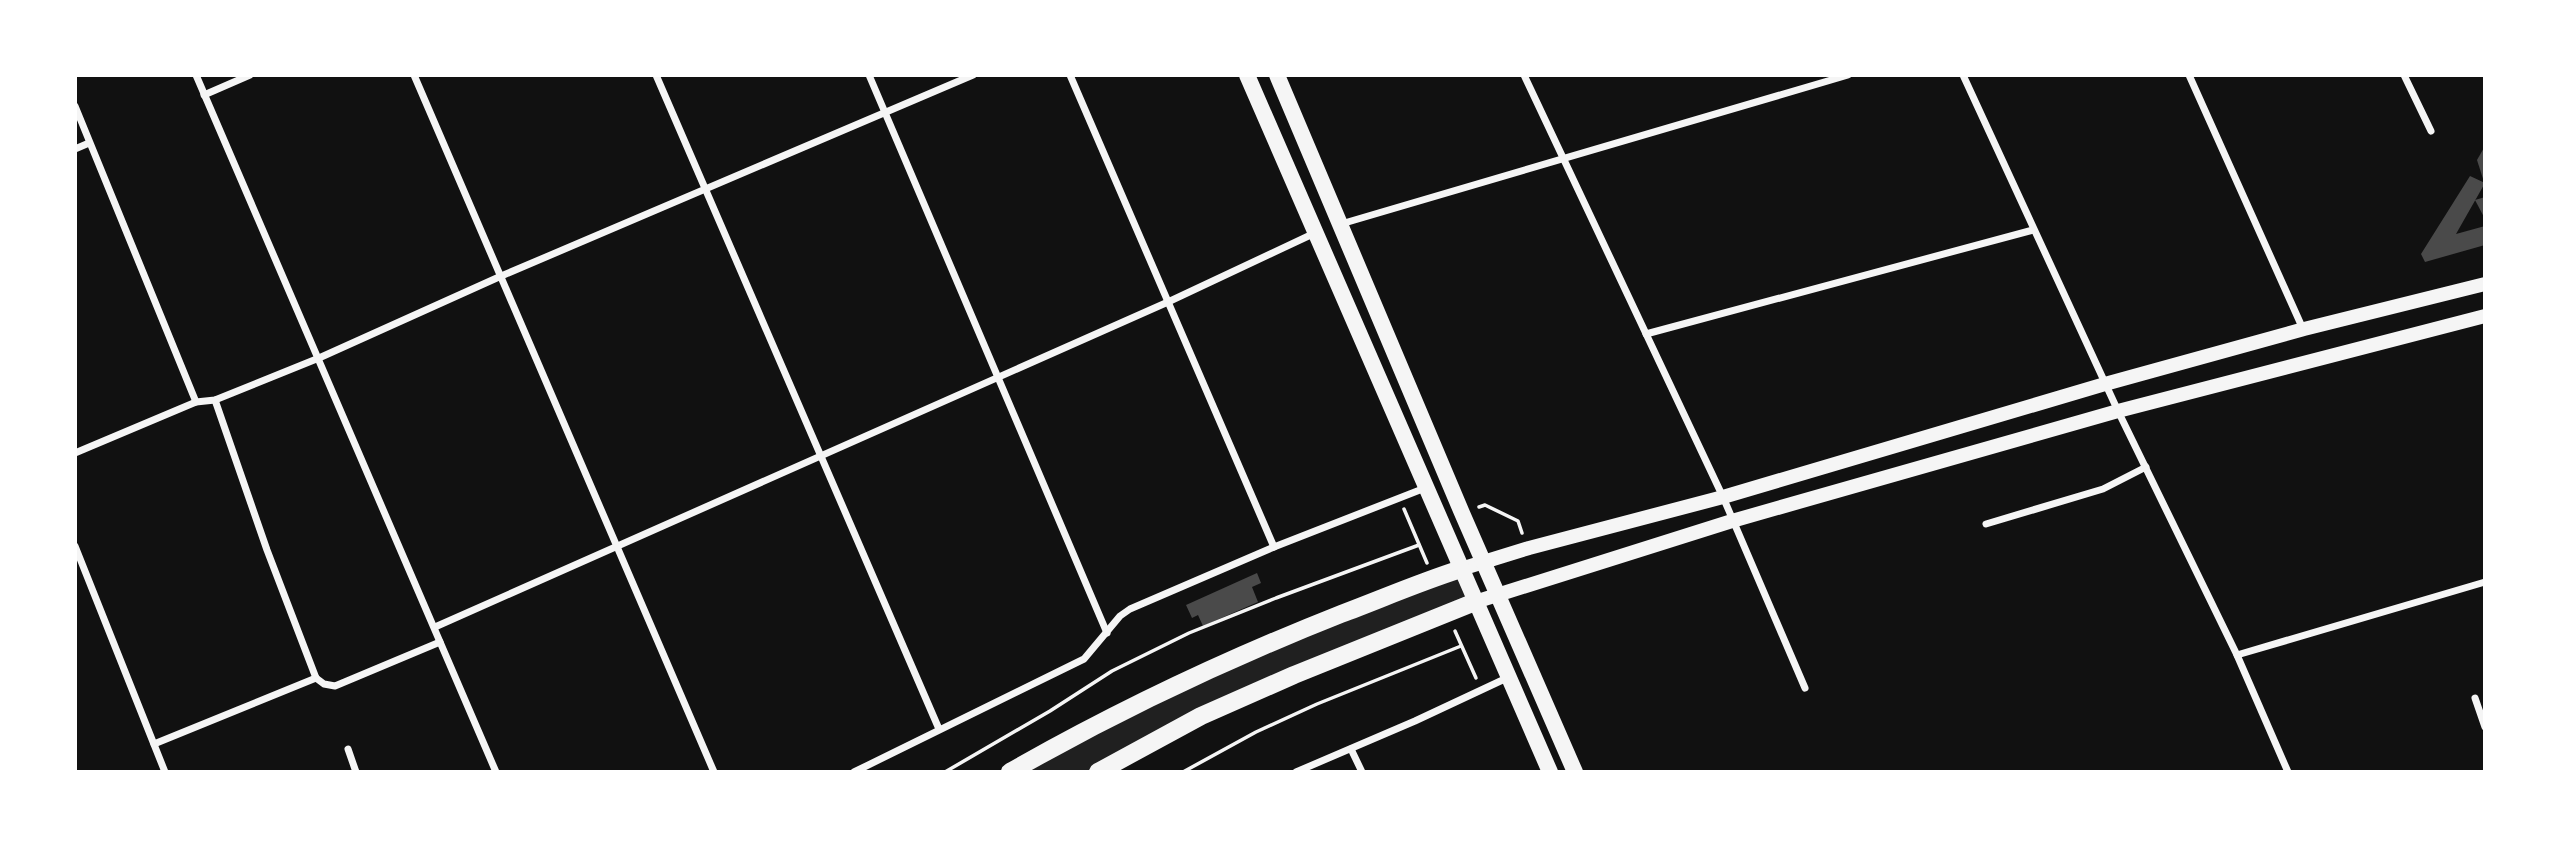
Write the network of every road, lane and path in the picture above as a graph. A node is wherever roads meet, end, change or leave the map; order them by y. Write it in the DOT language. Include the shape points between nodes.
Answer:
graph roads {
  1 [pos="196,75"];
  2 [pos="250,75"];
  3 [pos="414,75"];
  4 [pos="656,75"];
  5 [pos="869,75"];
  6 [pos="973,75"];
  7 [pos="1070,75"];
  8 [pos="1247,75"];
  9 [pos="1277,75"];
  10 [pos="1524,75"];
  11 [pos="1848,75"];
  12 [pos="1963,75"];
  13 [pos="2189,75"];
  14 [pos="2404,75"];
  15 [pos="204,95"];
  16 [pos="75,106"];
  17 [pos="885,112"];
  18 [pos="2431,131"];
  19 [pos="89,143"];
  20 [pos="75,149"];
  21 [pos="1563,159"];
  22 [pos="706,189"];
  23 [pos="1341,224"];
  24 [pos="2033,230"];
  25 [pos="1317,232"];
  26 [pos="499,278"];
  27 [pos="2485,284"];
  28 [pos="1168,302"];
  29 [pos="2485,316"];
  30 [pos="2304,329"];
  31 [pos="1646,334"];
  32 [pos="319,358"];
  33 [pos="996,377"];
  34 [pos="2105,384"];
  35 [pos="215,400"];
  36 [pos="196,402"];
  37 [pos="2118,411"];
  38 [pos="75,453"];
  39 [pos="820,455"];
  40 [pos="2146,467"];
  41 [pos="1427,487"];
  42 [pos="1723,497"];
  43 [pos="1399,500"];
  44 [pos="1462,513"];
  45 [pos="1732,520"];
  46 [pos="1986,524"];
  47 [pos="1419,545"];
  48 [pos="75,546"];
  49 [pos="619,546"];
  50 [pos="1275,547"];
  51 [pos="1528,548"];
  52 [pos="1484,562"];
  53 [pos="1461,569"];
  54 [pos="1433,578"];
  55 [pos="2485,582"];
  56 [pos="1498,594"];
  57 [pos="1475,602"];
  58 [pos="1447,612"];
  59 [pos="435,627"];
  60 [pos="1107,634"];
  61 [pos="440,642"];
  62 [pos="1461,646"];
  63 [pos="2237,655"];
  64 [pos="1509,677"];
  65 [pos="316,678"];
  66 [pos="1805,688"];
  67 [pos="1481,690"];
  68 [pos="2475,698"];
  69 [pos="2485,727"];
  70 [pos="939,729"];
  71 [pos="154,744"];
  72 [pos="348,749"];
  73 [pos="1351,749"];
  74 [pos="165,772"];
  75 [pos="356,772"];
  76 [pos="496,772"];
  77 [pos="714,772"];
  78 [pos="854,772"];
  79 [pos="945,772"];
  80 [pos="1010,772"];
  81 [pos="1098,772"];
  82 [pos="1183,772"];
  83 [pos="1296,772"];
  84 [pos="1362,772"];
  85 [pos="1550,772"];
  86 [pos="1575,772"];
  87 [pos="2288,772"];
  1 -- 15 [label="street"];
  2 -- 15 [label="street"];
  3 -- 26 [label="street"];
  4 -- 22 [label="street"];
  5 -- 17 [label="street"];
  6 -- 17 [label="street"];
  7 -- 28 [label="street"];
  8 -- 25 [label="main road"];
  9 -- 23 [label="main road"];
  10 -- 21 [label="street"];
  11 -- 21 [label="street"];
  12 -- 24 [label="street"];
  13 -- 30 [label="street"];
  14 -- 18 [label="street"];
  15 -- 32 [label="street"];
  16 -- 19 [label="street"];
  17 -- 22 [label="street"];
  17 -- 33 [label="street"];
  19 -- 20 [label="street"];
  19 -- 36 [label="street"];
  21 -- 23 [label="street"];
  21 -- 31 [label="street"];
  22 -- 26 [label="street"];
  22 -- 39 [label="street"];
  23 -- 44 [label="main road"];
  24 -- 31 [label="street"];
  24 -- 34 [label="street"];
  25 -- 28 [label="street"];
  25 -- 41 [label="main road"];
  26 -- 32 [label="street"];
  26 -- 49 [label="street"];
  27 -- 30 [label="main road"];
  28 -- 33 [label="street"];
  28 -- 50 [label="street"];
  29 -- 37 [label="main road"];
  30 -- 34 [label="main road"];
  31 -- 42 [label="street"];
  32 -- 35 [label="street"];
  32 -- 59 [label="street"];
  33 -- 39 [label="street"];
  33 -- 60 [label="street"];
  34 -- 37 [label="street"];
  34 -- 42 [label="main road"];
  35 -- 36 [label="street"];
  35 -- 65 [label="street"];
  36 -- 38 [label="street"];
  37 -- 40 [label="street"];
  37 -- 45 [label="main road"];
  39 -- 49 [label="street"];
  39 -- 70 [label="street"];
  40 -- 46 [label="street" via="2103,489"];
  40 -- 63 [label="street"];
  41 -- 43 [label="street"];
  41 -- 53 [label="main road"];
  42 -- 45 [label="street"];
  42 -- 51 [label="main road"];
  43 -- 47 [label="path"];
  43 -- 50 [label="street"];
  44 -- 51 [label="path" via="1485,505 1518,522"];
  44 -- 52 [label="main road"];
  45 -- 56 [label="main road"];
  45 -- 66 [label="street"];
  47 -- 54 [label="path"];
  47 -- 79 [label="path" via="1178,639 1112,671"];
  48 -- 71 [label="street"];
  49 -- 59 [label="street"];
  49 -- 77 [label="street"];
  50 -- 60 [label="street" via="1130,609"];
  51 -- 52 [label="main road"];
  52 -- 53 [label="main road"];
  52 -- 56 [label="main road"];
  53 -- 54 [label="highway"];
  53 -- 57 [label="main road"];
  54 -- 80 [label="highway" via="1188,679"];
  55 -- 63 [label="street"];
  56 -- 57 [label="main road"];
  56 -- 86 [label="main road"];
  57 -- 58 [label="highway"];
  57 -- 64 [label="main road"];
  58 -- 62 [label="path"];
  58 -- 81 [label="highway" via="1201,716"];
  59 -- 61 [label="street"];
  60 -- 70 [label="street" via="1070,667"];
  61 -- 65 [label="street" via="335,686"];
  61 -- 76 [label="street"];
  62 -- 67 [label="path"];
  62 -- 82 [label="path" via="1317,704"];
  63 -- 87 [label="street"];
  64 -- 67 [label="street"];
  64 -- 85 [label="main road"];
  65 -- 71 [label="street"];
  67 -- 73 [label="street"];
  68 -- 69 [label="street"];
  70 -- 78 [label="street"];
  71 -- 74 [label="street"];
  72 -- 75 [label="street"];
  73 -- 83 [label="street"];
  73 -- 84 [label="street"];
}
